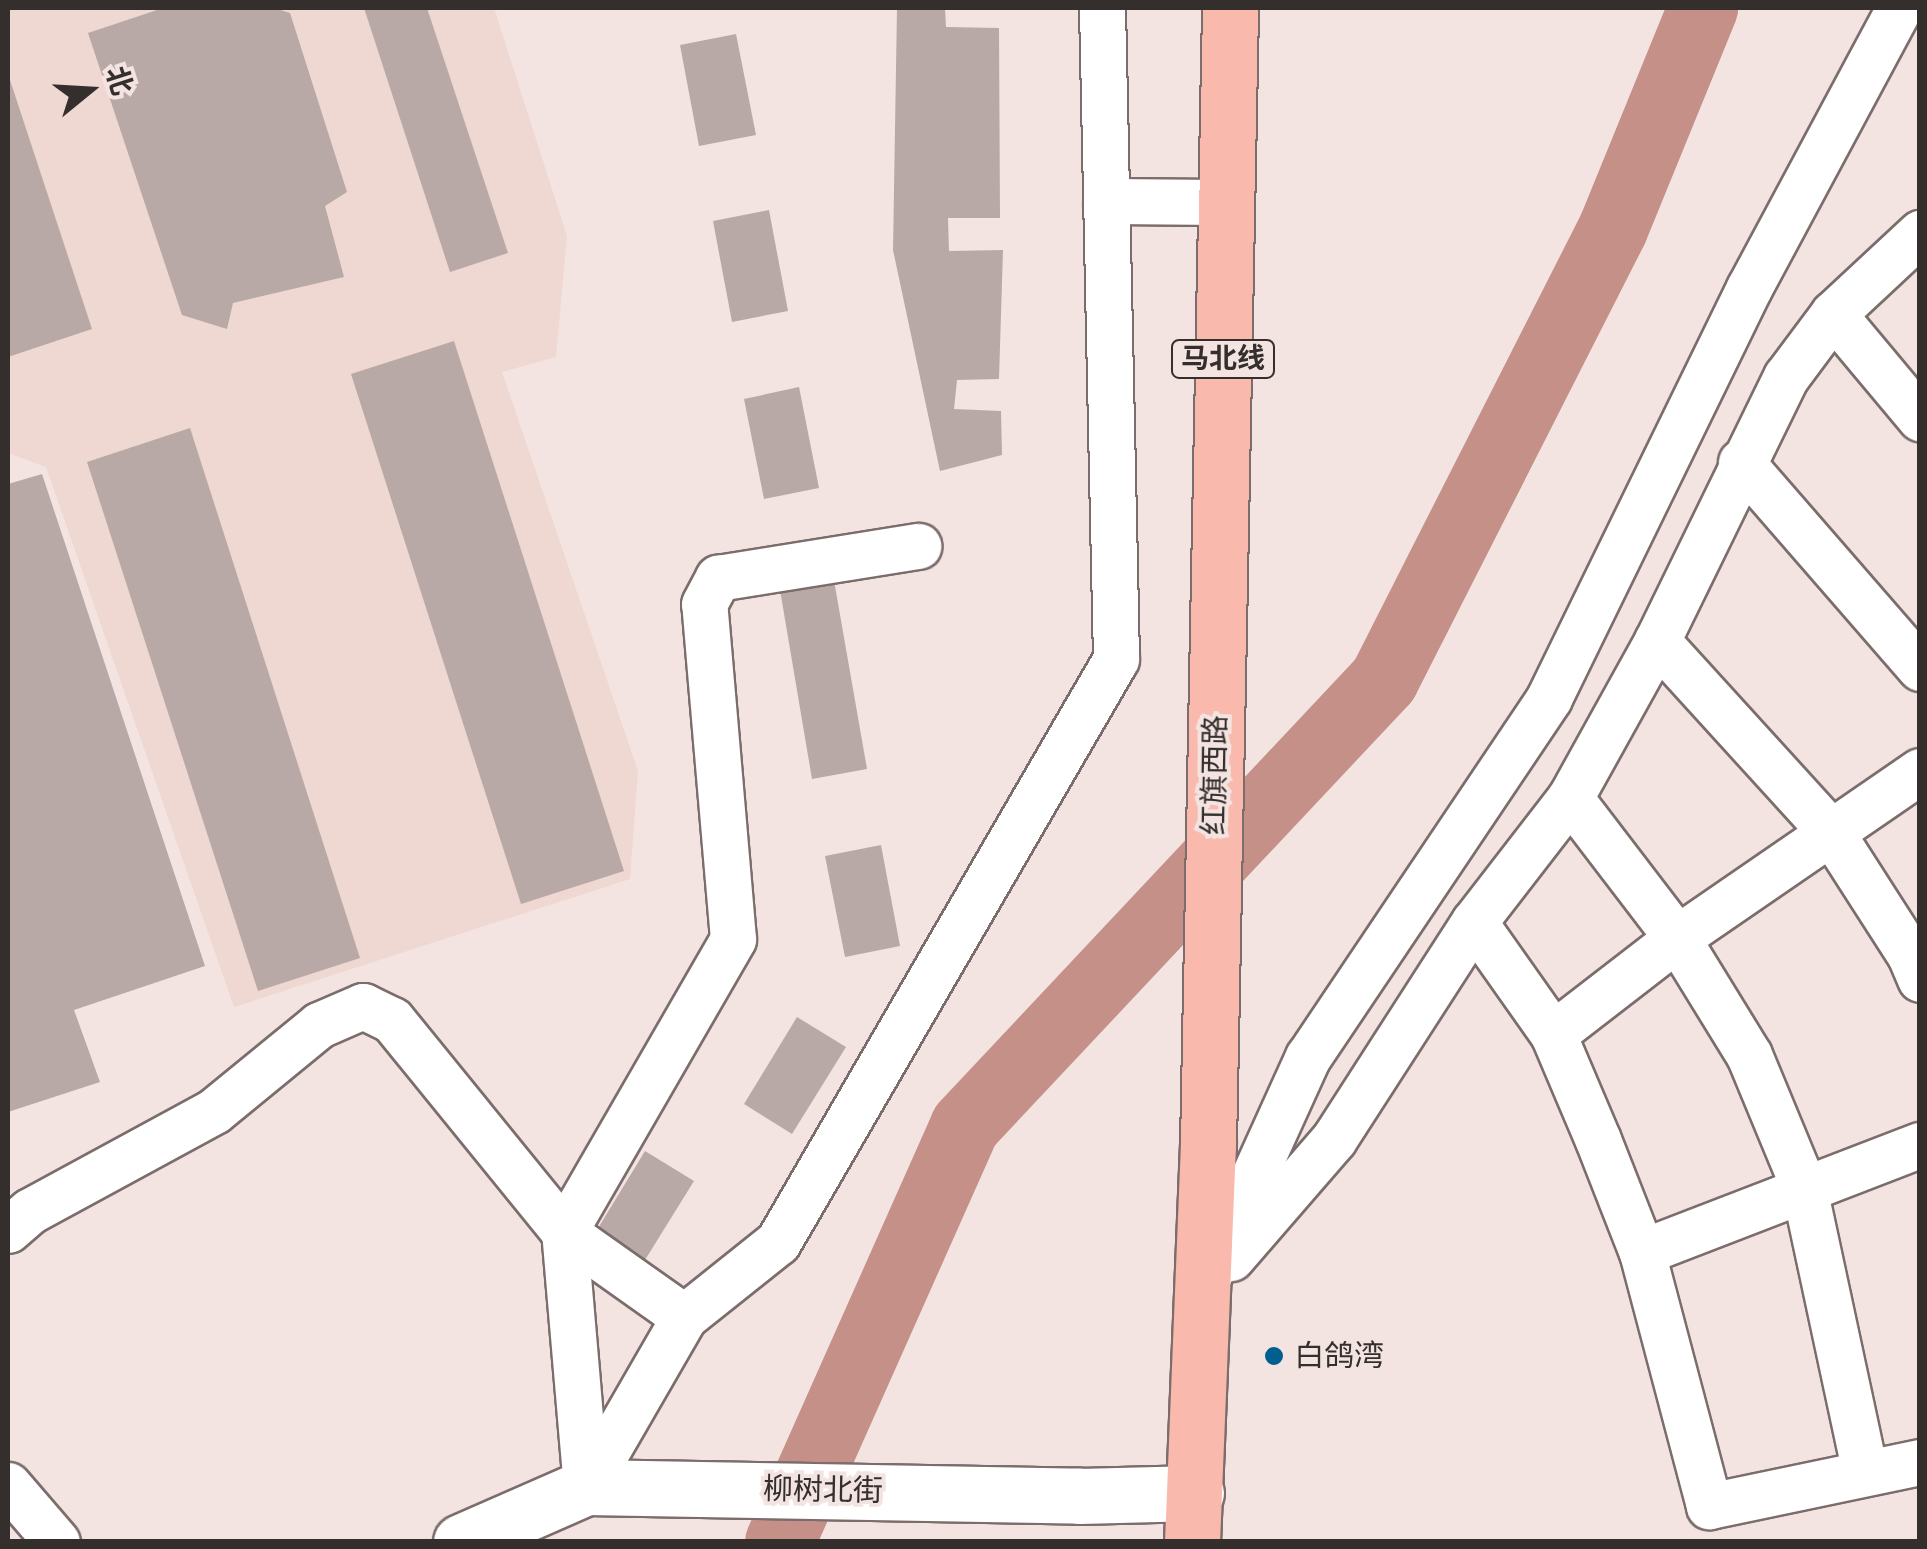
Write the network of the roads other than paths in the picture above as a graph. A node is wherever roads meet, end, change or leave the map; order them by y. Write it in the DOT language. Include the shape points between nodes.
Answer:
graph roads {
  1 [pos="1102,8"];
  2 [pos="1230,8"];
  3 [pos="1899,8"];
  4 [pos="1106,201"];
  5 [pos="1226,202"];
  6 [pos="1920,233"];
  7 [pos="1833,314"];
  8 [pos="1920,418"];
  9 [pos="1741,462"];
  10 [pos="918,546"];
  11 [pos="1657,641"];
  12 [pos="1920,668"];
  13 [pos="1920,771"];
  14 [pos="1570,798"];
  15 [pos="1831,832"];
  16 [pos="1474,922"];
  17 [pos="1677,938"];
  18 [pos="1920,979"];
  19 [pos="1553,1034"];
  20 [pos="1920,1145"];
  21 [pos="1804,1188"];
  22 [pos="8,1230"];
  23 [pos="564,1232"];
  24 [pos="1642,1252"];
  25 [pos="1203,1288"];
  26 [pos="684,1317"];
  27 [pos="1920,1462"];
  28 [pos="1865,1474"];
  29 [pos="8,1485"];
  30 [pos="586,1487"];
  31 [pos="1194,1517"];
  32 [pos="58,1542"];
  33 [pos="461,1542"];
  1 -- 4 [label="street"];
  2 -- 5 [label="main road, 红旗西路 / 马北线"];
  3 -- 25 [label="street" via="1749,288 1550,698 1308,1058"];
  4 -- 5 [label="street"];
  4 -- 26 [label="street" via="1116,659 778,1242"];
  5 -- 25 [label="main road, 红旗西路 / 马北线"];
  6 -- 7 [label="street"];
  7 -- 8 [label="street"];
  7 -- 9 [label="street" via="1786,377"];
  9 -- 11 [label="street"];
  9 -- 12 [label="street"];
  10 -- 23 [label="street" via="718,578 704,604 733,939"];
  11 -- 14 [label="street"];
  11 -- 15 [label="street"];
  13 -- 15 [label="street"];
  14 -- 16 [label="street"];
  14 -- 17 [label="street"];
  15 -- 17 [label="street"];
  15 -- 18 [label="street"];
  16 -- 19 [label="street"];
  16 -- 25 [label="street" via="1334,1139"];
  17 -- 19 [label="street"];
  17 -- 21 [label="street" via="1749,1055"];
  19 -- 24 [label="street"];
  20 -- 21 [label="street"];
  21 -- 24 [label="street"];
  21 -- 28 [label="street"];
  22 -- 23 [label="street" via="30,1211 214,1111 319,1025 363,1006 392,1020"];
  23 -- 26 [label="street"];
  23 -- 30 [label="street"];
  24 -- 28 [label="street" via="1708,1506"];
  25 -- 31 [label="main road, 红旗西路"];
  26 -- 30 [label="street"];
  27 -- 28 [label="street"];
  29 -- 32 [label="street"];
  30 -- 31 [label="street, 柳树北街" via="1078,1496"];
  30 -- 33 [label="street, 柳树北街"];
}
